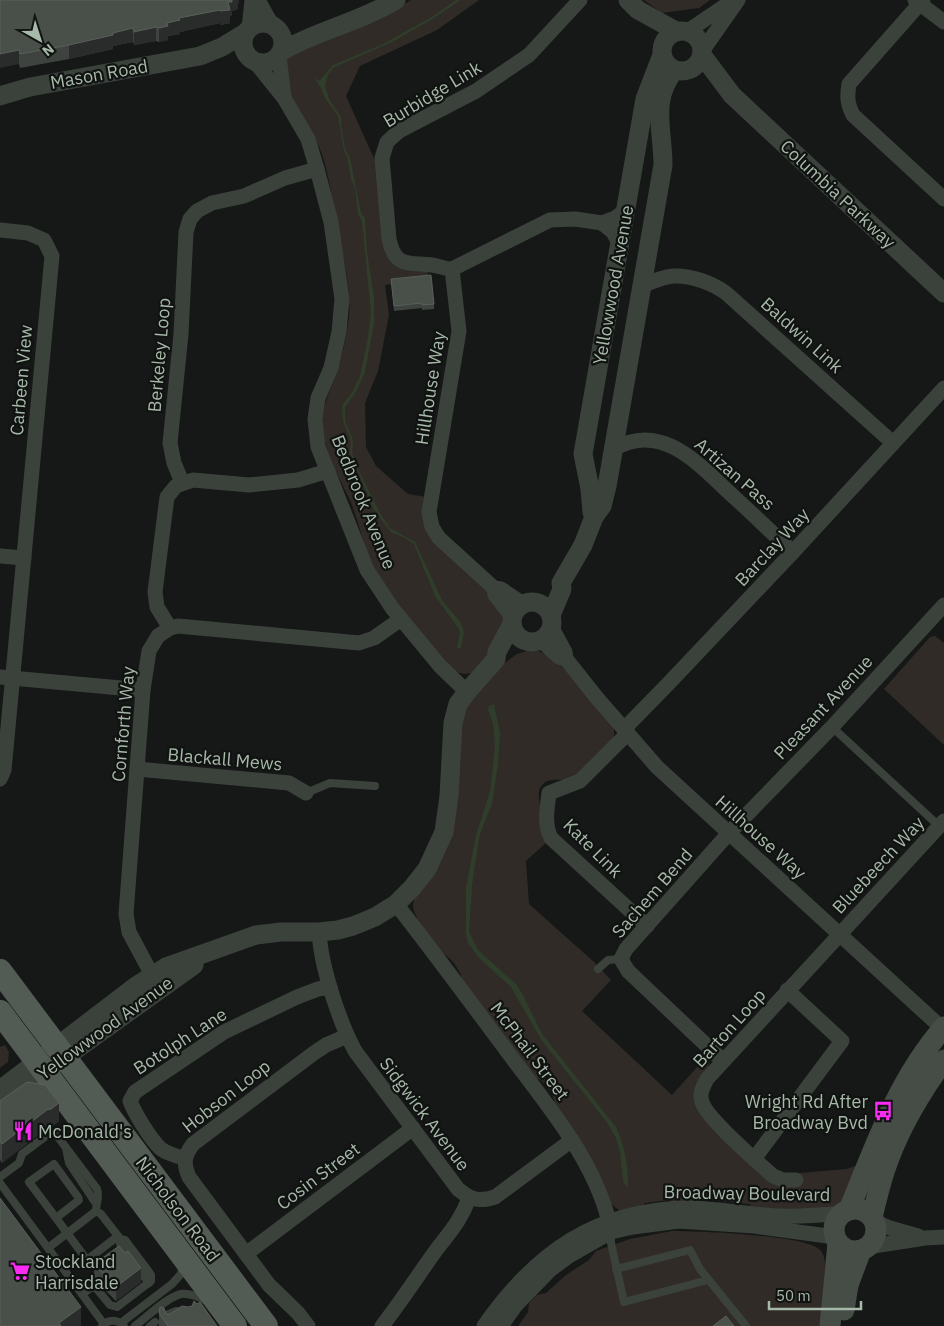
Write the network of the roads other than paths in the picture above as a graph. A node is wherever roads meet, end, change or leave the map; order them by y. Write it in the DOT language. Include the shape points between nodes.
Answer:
graph roads {
  1 [pos="252,0"];
  2 [pos="258,0"];
  3 [pos="396,0"];
  4 [pos="580,0"];
  5 [pos="736,0"];
  6 [pos="919,1"];
  7 [pos="633,5"];
  8 [pos="944,22"];
  9 [pos="275,27"];
  10 [pos="328,29"];
  11 [pos="247,31"];
  12 [pos="682,31"];
  13 [pos="662,51"];
  14 [pos="703,53"];
  15 [pos="280,54"];
  16 [pos="200,56"];
  17 [pos="253,61"];
  18 [pos="680,71"];
  19 [pos="732,95"];
  20 [pos="0,96"];
  21 [pos="284,98"];
  22 [pos="317,168"];
  23 [pos="944,199"];
  24 [pos="626,210"];
  25 [pos="602,223"];
  26 [pos="0,230"];
  27 [pos="620,245"];
  28 [pos="647,254"];
  29 [pos="452,269"];
  30 [pos="673,276"];
  31 [pos="642,286"];
  32 [pos="944,293"];
  33 [pos="607,319"];
  34 [pos="635,324"];
  35 [pos="944,388"];
  36 [pos="620,417"];
  37 [pos="643,439"];
  38 [pos="893,443"];
  39 [pos="614,449"];
  40 [pos="328,471"];
  41 [pos="182,482"];
  42 [pos="594,516"];
  43 [pos="793,552"];
  44 [pos="0,556"];
  45 [pos="24,558"];
  46 [pos="944,605"];
  47 [pos="401,618"];
  48 [pos="532,621"];
  49 [pos="170,628"];
  50 [pos="6,677"];
  51 [pos="142,690"];
  52 [pos="467,692"];
  53 [pos="832,726"];
  54 [pos="626,731"];
  55 [pos="137,769"];
  56 [pos="0,778"];
  57 [pos="375,786"];
  58 [pos="306,793"];
  59 [pos="942,823"];
  60 [pos="729,833"];
  61 [pos="396,904"];
  62 [pos="647,926"];
  63 [pos="320,932"];
  64 [pos="839,934"];
  65 [pos="211,952"];
  66 [pos="621,959"];
  67 [pos="598,969"];
  68 [pos="0,971"];
  69 [pos="152,975"];
  70 [pos="330,987"];
  71 [pos="787,990"];
  72 [pos="0,1012"];
  73 [pos="943,1029"];
  74 [pos="347,1036"];
  75 [pos="60,1052"];
  76 [pos="944,1060"];
  77 [pos="723,1061"];
  78 [pos="41,1067"];
  79 [pos="0,1090"];
  80 [pos="0,1104"];
  81 [pos="413,1128"];
  82 [pos="572,1140"];
  83 [pos="184,1158"];
  84 [pos="754,1159"];
  85 [pos="0,1177"];
  86 [pos="796,1180"];
  87 [pos="0,1183"];
  88 [pos="470,1198"];
  89 [pos="96,1211"];
  90 [pos="846,1211"];
  91 [pos="56,1218"];
  92 [pos="873,1219"];
  93 [pos="610,1227"];
  94 [pos="67,1233"];
  95 [pos="944,1237"];
  96 [pos="119,1238"];
  97 [pos="925,1238"];
  98 [pos="836,1240"];
  99 [pos="48,1248"];
  100 [pos="864,1249"];
  101 [pos="246,1254"];
  102 [pos="184,1256"];
  103 [pos="616,1269"];
  104 [pos="708,1280"];
  105 [pos="82,1294"];
  106 [pos="185,1314"];
  107 [pos="166,1319"];
  108 [pos="232,1321"];
  109 [pos="122,1324"];
  110 [pos="103,1325"];
  111 [pos="135,1326"];
  112 [pos="266,1326"];
  113 [pos="308,1326"];
  114 [pos="382,1326"];
  115 [pos="484,1326"];
  116 [pos="501,1326"];
  117 [pos="746,1326"];
  118 [pos="830,1326"];
  119 [pos="842,1326"];
  1 -- 11 [label="street"];
  2 -- 9 [label="street"];
  3 -- 10 [label="street"];
  4 -- 29 [label="street, Burbidge Link" via="529,55 476,91 399,131 387,142 382,158 392,251 409,264"];
  5 -- 12 [label="street"];
  5 -- 14 [label="street"];
  6 -- 8 [label="street"];
  6 -- 23 [label="street" via="849,84 848,104 852,115"];
  7 -- 12 [label="street"];
  7 -- 13 [label="street"];
  9 -- 10 [label="street"];
  9 -- 11 [label="street" via="260,23"];
  9 -- 15 [label="street" via="283,39"];
  10 -- 15 [label="street"];
  11 -- 16 [label="street, Mason Road"];
  11 -- 17 [label="street" via="243,47"];
  12 -- 13 [label="street" via="669,35"];
  12 -- 14 [label="street" via="696,35"];
  13 -- 18 [label="street" via="665,61"];
  13 -- 24 [label="street, Yellowwood Avenue" via="645,99"];
  14 -- 18 [label="street" via="692,69"];
  14 -- 19 [label="street, Columbia Parkway"];
  15 -- 17 [label="street" via="268,63"];
  15 -- 21 [label="street, Bedbrook Avenue"];
  16 -- 17 [label="street, Mason Road"];
  16 -- 20 [label="street, Mason Road" via="30,87"];
  17 -- 21 [label="street, Bedbrook Avenue"];
  18 -- 19 [label="street, Columbia Parkway"];
  18 -- 28 [label="street, Yellowwood Avenue" via="668,79 662,90 659,119 663,165"];
  19 -- 32 [label="street, Columbia Parkway"];
  21 -- 22 [label="street, Bedbrook Avenue" via="308,139"];
  22 -- 40 [label="street, Bedbrook Avenue" via="331,222 342,299 331,368 318,398 315,419 318,447"];
  22 -- 41 [label="street, Berkeley Loop" via="244,196 212,203 190,219 186,232 181,334 170,443"];
  24 -- 25 [label="street"];
  24 -- 27 [label="street, Yellowwood Avenue"];
  25 -- 27 [label="street" via="613,232"];
  25 -- 29 [label="street" via="550,220"];
  26 -- 45 [label="street, Carbeen View" via="28,233 44,240 52,256"];
  27 -- 33 [label="street, Yellowwood Avenue"];
  28 -- 30 [label="street, Baldwin Link" via="656,266"];
  28 -- 31 [label="street, Yellowwood Avenue"];
  29 -- 48 [label="street, Hillhouse Way" via="459,330 429,512 432,526 439,538 494,588 495,595"];
  30 -- 31 [label="street, Baldwin Link"];
  30 -- 38 [label="street, Baldwin Link" via="708,283 726,293"];
  31 -- 34 [label="street, Yellowwood Avenue"];
  33 -- 34 [label="street"];
  33 -- 42 [label="street, Yellowwood Avenue" via="582,454"];
  34 -- 36 [label="street, Yellowwood Avenue"];
  35 -- 38 [label="street, Barclay Way"];
  36 -- 37 [label="street, Artizan Pass" via="629,430"];
  36 -- 39 [label="street, Yellowwood Avenue"];
  37 -- 39 [label="street"];
  37 -- 43 [label="street, Artizan Pass" via="667,445 690,456"];
  38 -- 43 [label="street, Barclay Way"];
  39 -- 42 [label="street, Yellowwood Avenue" via="604,499"];
  40 -- 41 [label="street" via="298,480 249,485"];
  40 -- 47 [label="street, Bedbrook Avenue" via="367,570"];
  41 -- 49 [label="street" via="167,497 155,592 157,607"];
  42 -- 48 [label="street, Yellowwood Avenue" via="584,545 562,583 555,585"];
  43 -- 54 [label="street, Barclay Way"];
  44 -- 45 [label="street"];
  45 -- 50 [label="street, Carbeen View"];
  46 -- 53 [label="street, Pleasant Avenue"];
  47 -- 49 [label="street" via="374,638 359,643 178,626"];
  47 -- 52 [label="street, Bedbrook Avenue" via="440,666"];
  48 -- 52 [label="street, Yellowwood Avenue" via="514,647 503,658 496,659"];
  48 -- 54 [label="street, Hillhouse Way" via="565,652 566,659"];
  49 -- 51 [label="street, Cornforth Way" via="158,636 149,650"];
  50 -- 51 [label="street"];
  50 -- 56 [label="street, Carbeen View" via="4,770"];
  51 -- 55 [label="street, Cornforth Way"];
  52 -- 61 [label="street, Yellowwood Avenue" via="454,714 444,832 427,870"];
  53 -- 59 [label="lane"];
  53 -- 60 [label="street, Pleasant Avenue"];
  54 -- 60 [label="street, Hillhouse Way" via="657,767"];
  54 -- 62 [label="street, Kate Link" via="580,781 549,793 546,822 551,838"];
  55 -- 58 [label="street, Blackall Mews" via="289,783"];
  55 -- 69 [label="street, Cornforth Way" via="126,914 128,932"];
  57 -- 58 [label="lane" via="330,783"];
  59 -- 64 [label="street, Bluebeech Way"];
  60 -- 62 [label="street, Sachem Bend"];
  60 -- 64 [label="street, Hillhouse Way"];
  61 -- 63 [label="street, Yellowwood Avenue" via="353,926"];
  61 -- 82 [label="street, McPhail Street"];
  62 -- 66 [label="street, Sachem Bend"];
  63 -- 65 [label="street, Yellowwood Avenue" via="256,935"];
  63 -- 70 [label="street, Sidgwick Avenue"];
  64 -- 71 [label="street, Barton Loop"];
  64 -- 73 [label="street, Hillhouse Way"];
  65 -- 69 [label="street, Yellowwood Avenue"];
  65 -- 75 [label="street, Yellowwood Avenue"];
  66 -- 67 [label="lane" via="608,960"];
  66 -- 77 [label="street, Sachem Bend" via="628,971"];
  68 -- 75 [label="main road, Nicholson Road"];
  69 -- 75 [label="street, Yellowwood Avenue"];
  70 -- 74 [label="street, Sidgwick Avenue"];
  70 -- 83 [label="street, Botolph Lane" via="311,992 224,1032 135,1092 130,1101 134,1112 161,1148 168,1154"];
  71 -- 77 [label="street, Barton Loop"];
  71 -- 84 [label="street" via="842,1041"];
  72 -- 78 [label="main road, Nicholson Road"];
  73 -- 90 [label="main road" via="891,1108"];
  74 -- 81 [label="street, Sidgwick Avenue"];
  74 -- 83 [label="street, Hobson Loop" via="314,1053 193,1144"];
  75 -- 78 [label="street, Yellowwood Avenue"];
  75 -- 112 [label="main road, Nicholson Road"];
  76 -- 92 [label="main road" via="919,1096 892,1151"];
  77 -- 84 [label="street, Barton Loop" via="703,1087 703,1105 706,1112"];
  78 -- 79 [label="street, Yellowwood Avenue"];
  78 -- 80 [label="street, Yellowwood Avenue"];
  78 -- 102 [label="main road, Nicholson Road"];
  81 -- 88 [label="street, Sidgwick Avenue" via="458,1189"];
  81 -- 101 [label="street, Cosin Street"];
  82 -- 88 [label="street" via="494,1197 484,1200"];
  82 -- 93 [label="street, McPhail Street" via="586,1163"];
  83 -- 101 [label="street, Hobson Loop" via="189,1177"];
  84 -- 86 [label="street, Barton Loop" via="778,1178"];
  85 -- 89 [label="lane" via="19,1163 22,1154 55,1133 97,1189"];
  87 -- 99 [label="lane"];
  88 -- 114 [label="street" via="456,1227"];
  89 -- 94 [label="lane"];
  89 -- 96 [label="lane"];
  90 -- 92 [label="main road" via="862,1210"];
  90 -- 93 [label="street, Broadway Boulevard" via="814,1216 780,1216 686,1208 630,1215"];
  90 -- 98 [label="main road" via="834,1224"];
  91 -- 91 [label="lane" via="79,1200 54,1164 29,1182"];
  91 -- 94 [label="lane"];
  92 -- 97 [label="street" via="890,1228"];
  92 -- 100 [label="main road" via="875,1236"];
  93 -- 98 [label="street, Broadway Boulevard" via="679,1220 754,1226"];
  93 -- 103 [label="lane"];
  93 -- 115 [label="street, Broadway Boulevard" via="584,1232 542,1260 510,1291"];
  93 -- 116 [label="street, Broadway Boulevard" via="550,1270 516,1305"];
  94 -- 96 [label="lane" via="87,1260"];
  94 -- 99 [label="lane"];
  95 -- 97 [label="street"];
  96 -- 105 [label="lane" via="125,1240 150,1272 152,1278 149,1283 117,1307 112,1306 96,1288"];
  97 -- 100 [label="street"];
  98 -- 100 [label="main road" via="847,1250"];
  98 -- 118 [label="main road"];
  99 -- 105 [label="lane"];
  100 -- 119 [label="main road" via="848,1285"];
  101 -- 113 [label="street, Hobson Loop" via="269,1285"];
  102 -- 108 [label="main road, Nicholson Road"];
  102 -- 109 [label="lane" via="177,1280"];
  103 -- 104 [label="lane" via="690,1250"];
  103 -- 104 [label="lane" via="624,1302"];
  104 -- 117 [label="lane"];
  105 -- 110 [label="lane"];
  106 -- 107 [label="lane"];
  108 -- 111 [label="lane" via="210,1302 180,1294"];
  109 -- 110 [label="lane" via="114,1320"];
}
